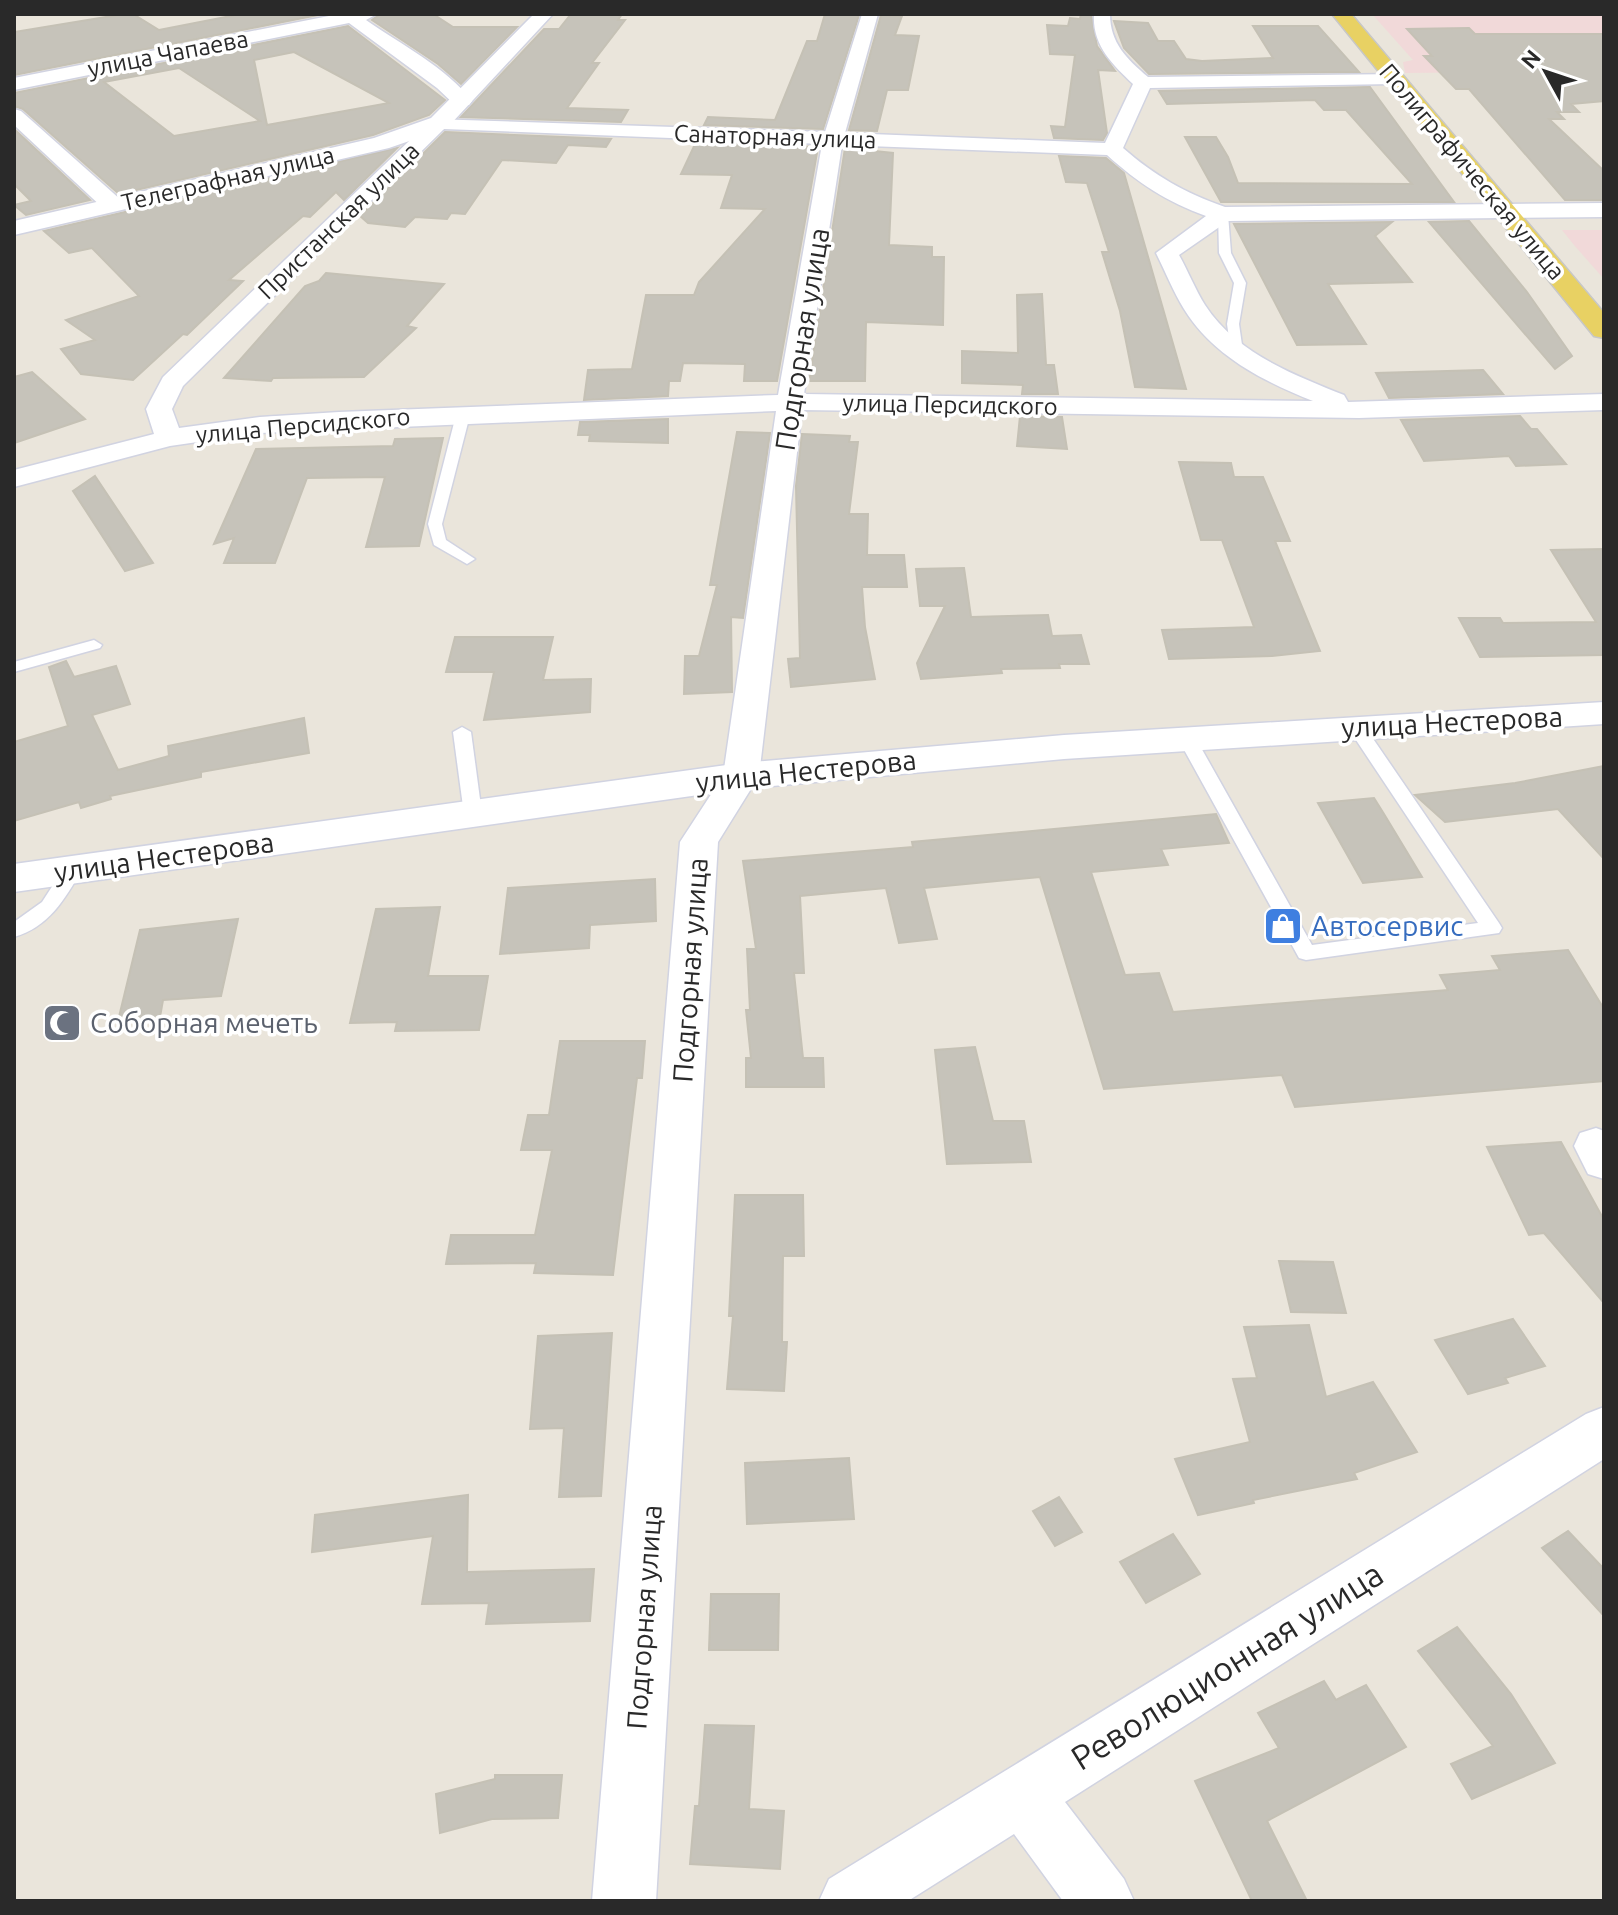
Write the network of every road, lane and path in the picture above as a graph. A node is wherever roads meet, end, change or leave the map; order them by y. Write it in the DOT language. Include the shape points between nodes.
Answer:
graph roads {
  1 [pos="544,14"];
  2 [pos="870,14"];
  3 [pos="1102,14"];
  4 [pos="1341,14"];
  5 [pos="356,15"];
  6 [pos="1394,78"];
  7 [pos="1143,83"];
  8 [pos="14,84"];
  9 [pos="462,101"];
  10 [pos="14,115"];
  11 [pos="439,123"];
  12 [pos="833,140"];
  13 [pos="1112,149"];
  14 [pos="113,205"];
  15 [pos="1604,210"];
  16 [pos="1506,211"];
  17 [pos="1223,214"];
  18 [pos="14,228"];
  19 [pos="1604,330"];
  20 [pos="1237,352"];
  21 [pos="1261,371"];
  22 [pos="790,402"];
  23 [pos="1604,402"];
  24 [pos="1191,408"];
  25 [pos="1359,410"];
  26 [pos="463,415"];
  27 [pos="169,438"];
  28 [pos="14,479"];
  29 [pos="467,559"];
  30 [pos="94,645"];
  31 [pos="14,667"];
  32 [pos="1604,713"];
  33 [pos="1357,728"];
  34 [pos="462,732"];
  35 [pos="1186,737"];
  36 [pos="741,776"];
  37 [pos="473,814"];
  38 [pos="73,870"];
  39 [pos="14,878"];
  40 [pos="14,930"];
  41 [pos="1604,1431"];
  42 [pos="1021,1794"];
  43 [pos="624,1901"];
  44 [pos="851,1901"];
  45 [pos="1102,1901"];
  1 -- 9 [label="main road, Пристанская улица"];
  2 -- 12 [label="street, Подгорная улица"];
  3 -- 7 [label="street" via="1110,51"];
  4 -- 6 [label="main road, Полиграфическая улица"];
  5 -- 8 [label="street, улица Чапаева"];
  5 -- 9 [label="street"];
  6 -- 7 [label="street"];
  6 -- 16 [label="main road, Полиграфическая улица"];
  7 -- 13 [label="street"];
  9 -- 11 [label="main road, Пристанская улица"];
  10 -- 14 [label="street"];
  11 -- 12 [label="street, Санаторная улица"];
  11 -- 14 [label="main road, Телеграфная улица" via="381,143"];
  11 -- 27 [label="street, Пристанская улица" via="172,383 159,409"];
  12 -- 13 [label="street, Санаторная улица"];
  12 -- 22 [label="street, Подгорная улица"];
  13 -- 17 [label="street" via="1180,199"];
  14 -- 18 [label="main road, Телеграфная улица"];
  15 -- 16 [label="street"];
  16 -- 17 [label="street"];
  16 -- 19 [label="main road, Полиграфическая улица"];
  17 -- 20 [label="lane" via="1225,253 1240,283 1233,324"];
  17 -- 20 [label="street" via="1167,253 1197,310"];
  20 -- 21 [label="street"];
  21 -- 24 [label="street" via="1260,382 1239,394"];
  21 -- 25 [label="street"];
  22 -- 24 [label="street, улица Персидского"];
  22 -- 26 [label="street, улица Персидского"];
  22 -- 36 [label="street, Подгорная улица"];
  23 -- 25 [label="street, улица Персидского"];
  24 -- 25 [label="street, улица Персидского"];
  26 -- 27 [label="street, улица Персидского" via="260,425"];
  26 -- 29 [label="lane" via="435,524 439,542"];
  27 -- 28 [label="street, улица Персидского"];
  30 -- 31 [label="lane"];
  32 -- 33 [label="main road, улица Нестерова"];
  33 -- 35 [label="main road, улица Нестерова"];
  33 -- 35 [label="lane" via="1492,928 1306,953"];
  34 -- 37 [label="lane"];
  35 -- 36 [label="main road, улица Нестерова"];
  36 -- 37 [label="main road, улица Нестерова"];
  36 -- 43 [label="street, Подгорная улица" via="699,842"];
  37 -- 38 [label="main road, улица Нестерова"];
  38 -- 39 [label="main road, улица Нестерова"];
  38 -- 40 [label="lane" via="48,910"];
  41 -- 42 [label="street, Революционная улица"];
  42 -- 44 [label="street, Революционная улица"];
  42 -- 45 [label="street"];
}
